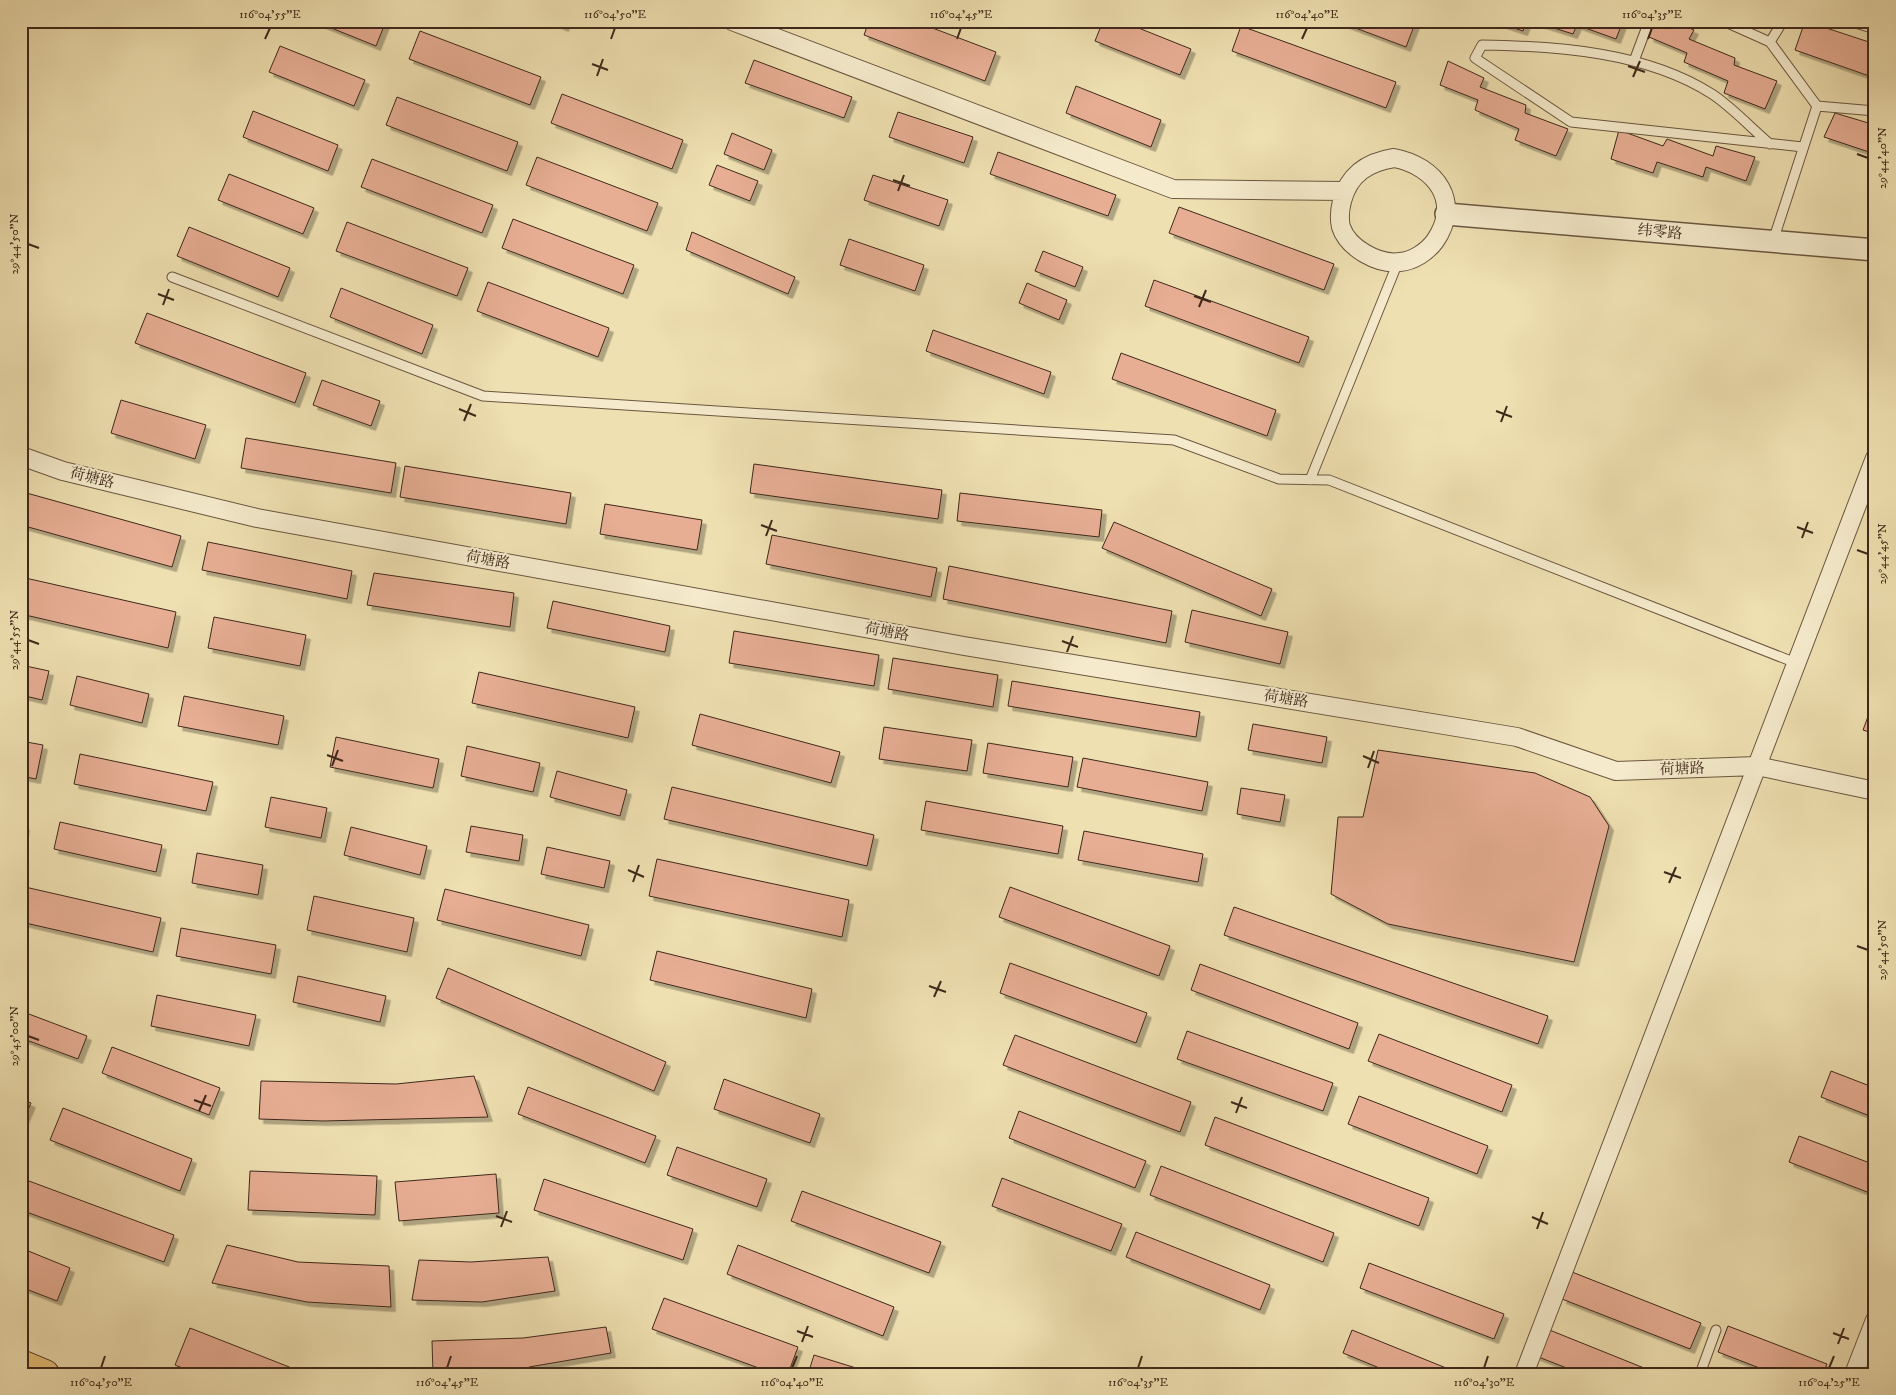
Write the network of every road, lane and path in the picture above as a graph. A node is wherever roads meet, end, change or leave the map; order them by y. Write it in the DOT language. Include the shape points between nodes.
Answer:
graph roads {
  1 [pos="732,21"];
  2 [pos="1649,21"];
  3 [pos="1722,21"];
  4 [pos="1783,21"];
  5 [pos="1849,21"];
  6 [pos="1875,29"];
  7 [pos="1770,42"];
  8 [pos="1634,61"];
  9 [pos="1817,106"];
  10 [pos="1875,111"];
  11 [pos="1770,144"];
  12 [pos="1803,147"];
  13 [pos="1345,191"];
  14 [pos="1446,214"];
  15 [pos="1773,242"];
  16 [pos="1875,250"];
  17 [pos="1398,262"];
  18 [pos="172,277"];
  19 [pos="21,456"];
  20 [pos="1875,458"];
  21 [pos="1310,480"];
  22 [pos="1796,664"];
  23 [pos="1757,766"];
  24 [pos="1875,791"];
  25 [pos="1875,1320"];
  26 [pos="1716,1330"];
  27 [pos="21,1364"];
  28 [pos="45,1374"];
  29 [pos="1524,1374"];
  30 [pos="1700,1374"];
  31 [pos="1854,1374"];
  1 -- 13 [label="street" via="1173,189"];
  2 -- 8 [label="lane"];
  3 -- 7 [label="lane"];
  4 -- 7 [label="lane"];
  5 -- 6 [label="lane"];
  7 -- 9 [label="lane"];
  8 -- 11 [label="lane" via="1671,72 1713,95"];
  8 -- 11 [label="lane" via="1578,51 1482,44 1475,58 1571,122"];
  9 -- 10 [label="lane"];
  9 -- 12 [label="lane"];
  11 -- 12 [label="lane"];
  12 -- 15 [label="lane"];
  13 -- 14 [label="street" via="1356,174 1368,165 1394,158 1407,160 1433,176 1440,187"];
  13 -- 17 [label="street" via="1340,214 1341,228 1348,239 1370,256"];
  14 -- 15 [label="street, 纬零路"];
  14 -- 17 [label="street" via="1432,245 1418,255"];
  15 -- 16 [label="street, 纬零路"];
  17 -- 21 [label="lane"];
  18 -- 21 [label="lane" via="483,396 1174,440 1279,479"];
  19 -- 23 [label="street, 荷塘路" via="63,471 257,518 964,646 1517,737 1616,771"];
  20 -- 22 [label="street"];
  21 -- 22 [label="lane" via="1328,480"];
  22 -- 23 [label="street"];
  23 -- 24 [label="street, 荷塘路"];
  23 -- 29 [label="street"];
  25 -- 31 [label="street"];
  26 -- 30 [label="lane"];
  27 -- 28 [label="main road"];
}
